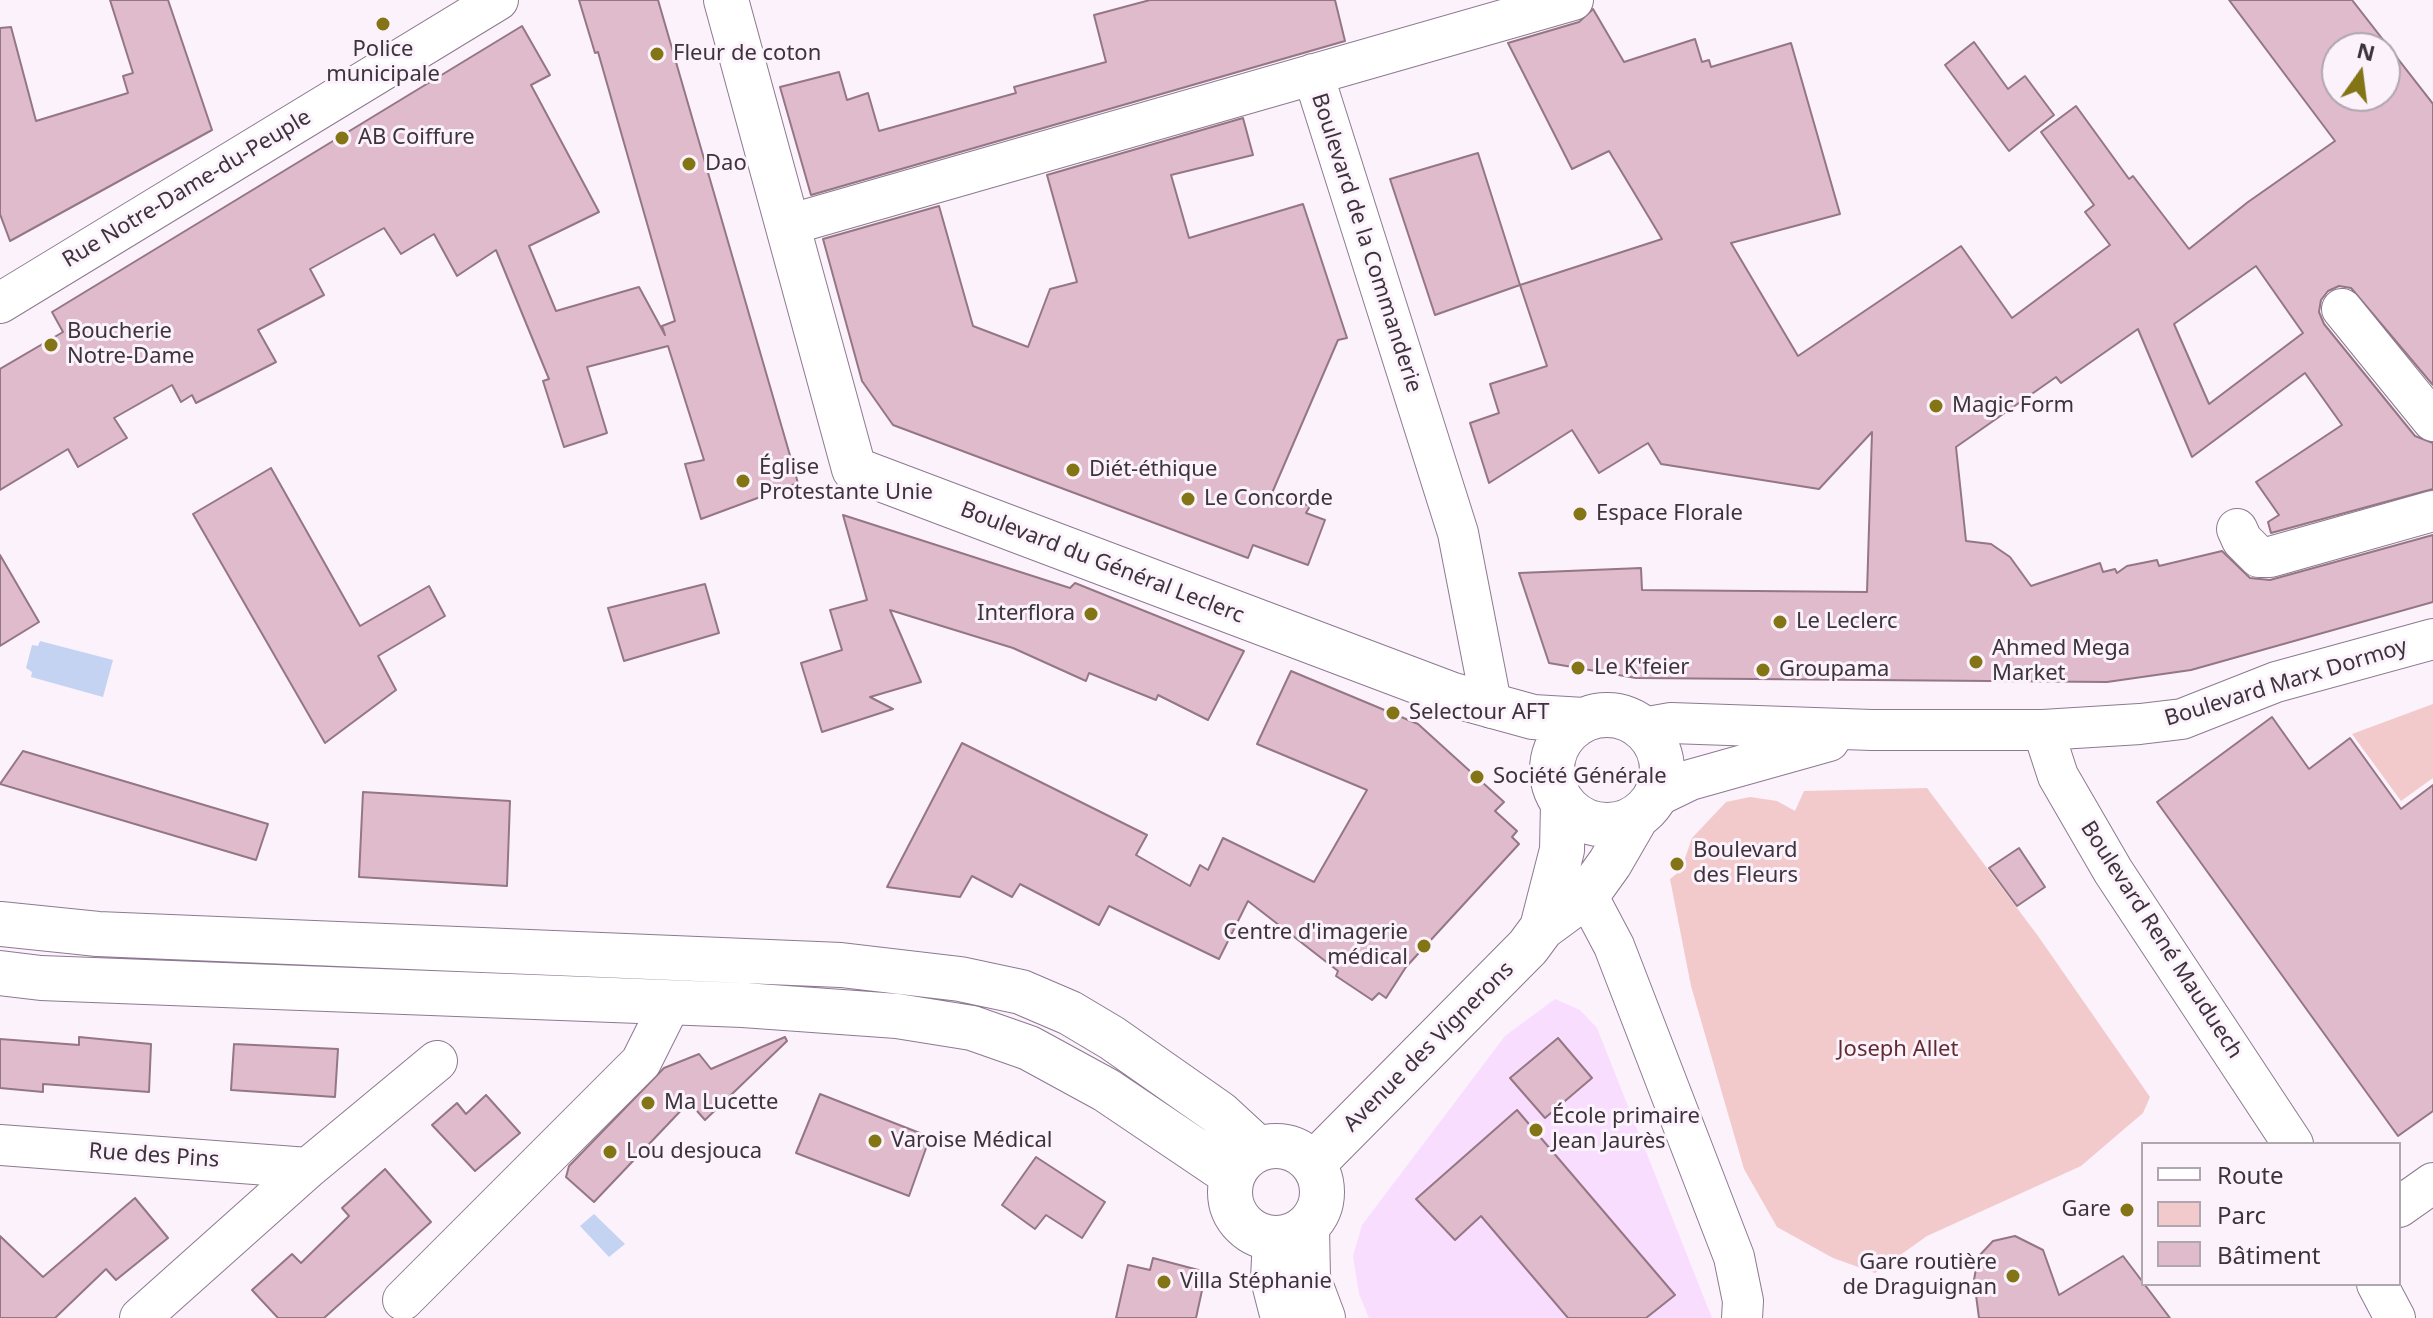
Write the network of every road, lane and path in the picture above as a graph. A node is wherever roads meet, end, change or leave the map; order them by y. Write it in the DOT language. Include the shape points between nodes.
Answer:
graph roads {
  1 [pos="498,0"];
  2 [pos="726,0"];
  3 [pos="1573,0"];
  4 [pos="1313,74"];
  5 [pos="788,225"];
  6 [pos="0,303"];
  7 [pos="2342,309"];
  8 [pos="2433,421"];
  9 [pos="2433,511"];
  10 [pos="2237,529"];
  11 [pos="2433,639"];
  12 [pos="1492,708"];
  13 [pos="1584,720"];
  14 [pos="1643,728"];
  15 [pos="1872,730"];
  16 [pos="2043,730"];
  17 [pos="1557,784"];
  18 [pos="1646,807"];
  19 [pos="1587,895"];
  20 [pos="0,924"];
  21 [pos="1542,928"];
  22 [pos="0,973"];
  23 [pos="671,1002"];
  24 [pos="437,1061"];
  25 [pos="2292,1142"];
  26 [pos="0,1145"];
  27 [pos="1245,1162"];
  28 [pos="1313,1164"];
  29 [pos="308,1168"];
  30 [pos="2433,1183"];
  31 [pos="2401,1206"];
  32 [pos="1291,1233"];
  33 [pos="2378,1286"];
  34 [pos="403,1300"];
  35 [pos="140,1318"];
  36 [pos="1283,1318"];
  37 [pos="1323,1318"];
  38 [pos="1742,1318"];
  39 [pos="2395,1318"];
  1 -- 6 [label="street, Rue Notre-Dame-du-Peuple"];
  2 -- 5 [label="main road, Boulevard du Général Leclerc"];
  3 -- 4 [label="street"];
  4 -- 5 [label="street, Boulevard de la Commanderie"];
  4 -- 12 [label="street, Boulevard de la Commanderie" via="1458,533"];
  5 -- 12 [label="main road, Boulevard du Général Leclerc" via="854,469"];
  7 -- 8 [label="street"];
  9 -- 10 [label="street" via="2270,557 2259,557"];
  11 -- 16 [label="street, Boulevard Marx Dormoy" via="2276,682 2182,719"];
  12 -- 13 [label="main road, Boulevard du Général Leclerc"];
  12 -- 17 [label="main road, Boulevard du Général Leclerc" via="1553,759"];
  13 -- 14 [label="main road" via="1615,715"];
  13 -- 17 [label="main road" via="1559,743"];
  14 -- 15 [label="street" via="1671,723"];
  14 -- 18 [label="main road" via="1662,759 1662,778"];
  15 -- 16 [label="street"];
  15 -- 18 [label="street" via="1690,780"];
  16 -- 25 [label="street, Boulevard René Mauduech" via="2058,776 2113,871"];
  17 -- 18 [label="main road" via="1573,813 1597,825 1610,826"];
  17 -- 21 [label="main road, Avenue des Vignerons" via="1562,850"];
  18 -- 19 [label="main road, Avenue des Vignerons"];
  19 -- 21 [label="main road, Avenue des Vignerons"];
  19 -- 38 [label="street" via="1614,946 1734,1257"];
  20 -- 27 [label="main road" via="114,934 841,965 960,979 1021,992 1102,1031 1219,1113"];
  21 -- 28 [label="main road, Avenue des Vignerons"];
  22 -- 23 [label="main road"];
  23 -- 27 [label="main road" via="897,1016 972,1028 1029,1048"];
  23 -- 34 [label="street" via="641,1062"];
  24 -- 29 [label="street"];
  26 -- 29 [label="street, Rue des Pins"];
  27 -- 28 [label="main road" via="1273,1145 1288,1147"];
  27 -- 32 [label="main road" via="1229,1189 1237,1218 1248,1229"];
  28 -- 32 [label="main road" via="1323,1197 1318,1213"];
  29 -- 35 [label="street"];
  30 -- 31 [label="street"];
  32 -- 36 [label="main road" via="1273,1279"];
  32 -- 37 [label="main road"];
  33 -- 39 [label="street"];
}
